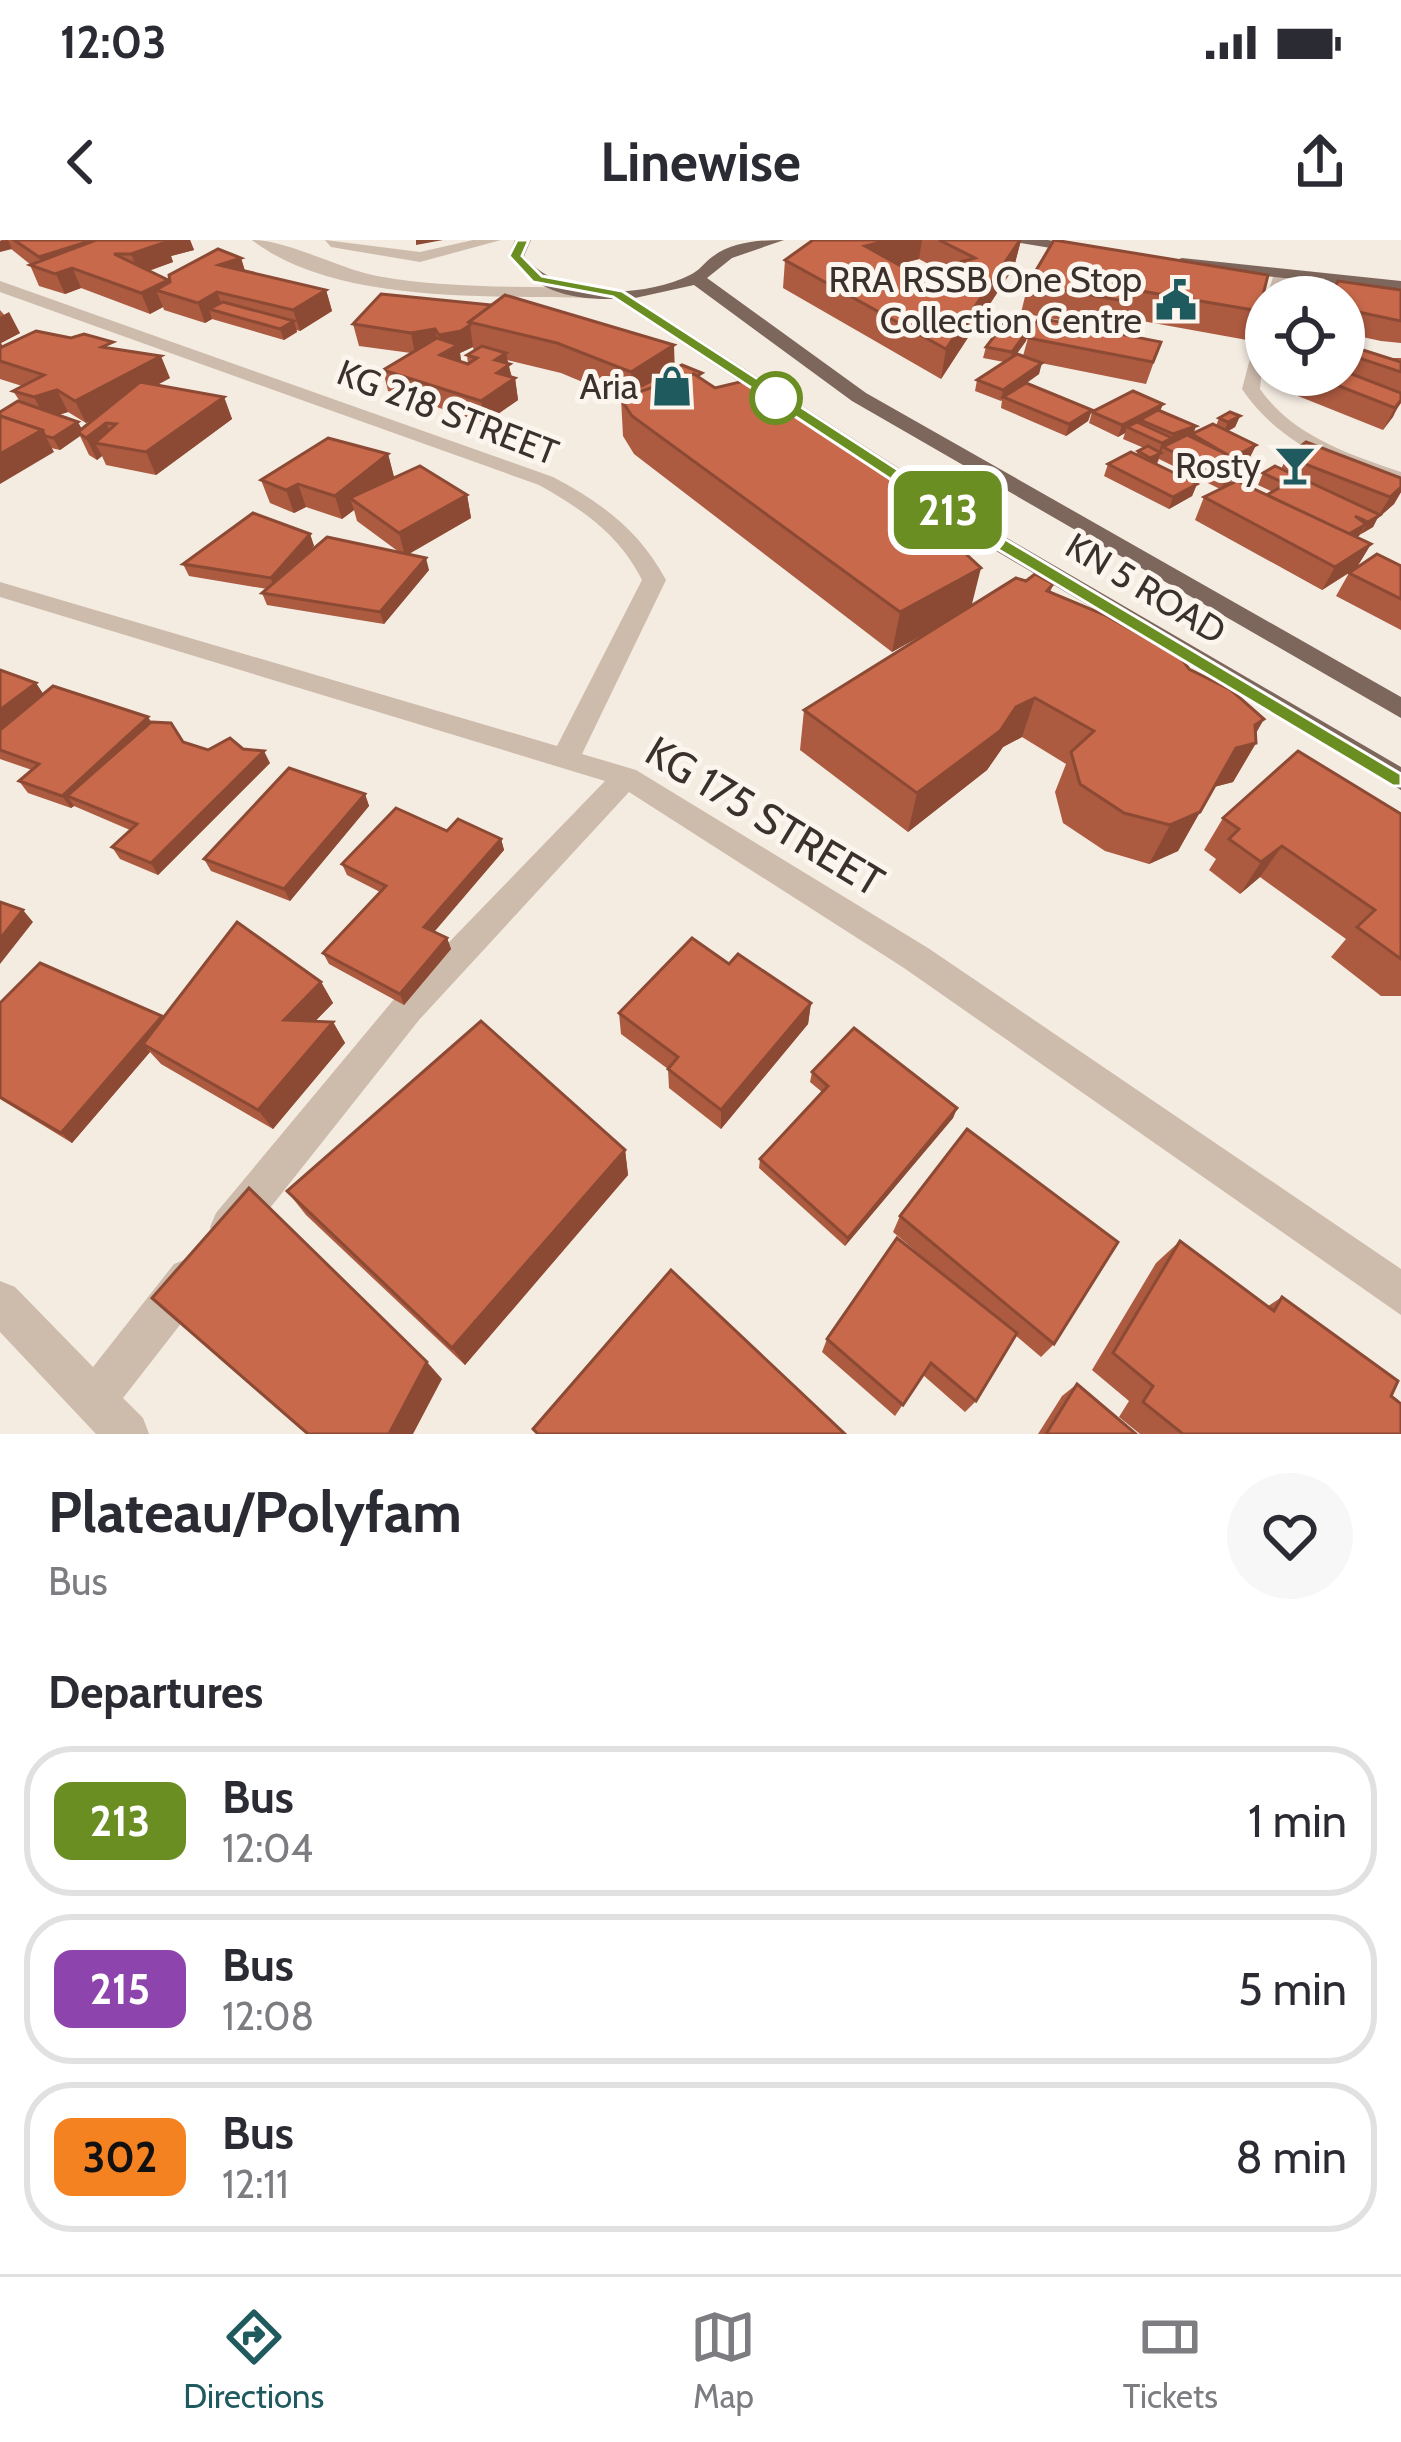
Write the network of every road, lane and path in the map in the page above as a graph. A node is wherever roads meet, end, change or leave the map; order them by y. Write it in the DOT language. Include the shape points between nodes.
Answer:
graph roads {
  1 [pos="260,240"];
  2 [pos="493,240"];
  3 [pos="776,240"];
  4 [pos="1010,240"];
  5 [pos="331,241"];
  6 [pos="519,248"];
  7 [pos="720,249"];
  8 [pos="1122,254"];
  9 [pos="291,257"];
  10 [pos="1162,260"];
  11 [pos="495,262"];
  12 [pos="475,268"];
  13 [pos="1281,273"];
  14 [pos="1280,276"];
  15 [pos="697,279"];
  16 [pos="0,286"];
  17 [pos="414,286"];
  18 [pos="1401,286"];
  19 [pos="592,292"];
  20 [pos="617,294"];
  21 [pos="1255,396"];
  22 [pos="1401,479"];
  23 [pos="0,590"];
  24 [pos="1401,709"];
  25 [pos="567,755"];
  26 [pos="626,777"];
  27 [pos="1401,780"];
  28 [pos="1401,1294"];
  29 [pos="0,1303"];
  30 [pos="95,1399"];
  31 [pos="128,1434"];
  1 -- 9 [label="street"];
  2 -- 5 [label="street" via="420,257"];
  3 -- 7 [label="main road"];
  4 -- 8 [label="main road"];
  5 -- 9 [label="street"];
  6 -- 11 [label="street"];
  6 -- 19 [label="main road" via="538,279"];
  7 -- 15 [label="main road"];
  9 -- 17 [label="street" via="358,280"];
  10 -- 13 [label="main road"];
  12 -- 17 [label="street"];
  13 -- 14 [label="street"];
  13 -- 18 [label="main road"];
  15 -- 20 [label="main road"];
  15 -- 24 [label="main road, KN 5 ROAD" via="859,397"];
  16 -- 25 [label="street, KG 218 STREET" via="546,481 604,512 638,545 654,580"];
  17 -- 19 [label="street"];
  19 -- 20 [label="main road"];
  20 -- 27 [label="main road, KN 5 ROAD" via="999,543"];
  21 -- 22 [label="street" via="1264,414 1306,440"];
  23 -- 25 [label="street, KG 175 STREET"];
  25 -- 26 [label="street, KG 175 STREET"];
  26 -- 28 [label="street, KG 175 STREET" via="916,958"];
  26 -- 30 [label="street" via="407,1009"];
  29 -- 30 [label="street"];
  30 -- 31 [label="street"];
}
